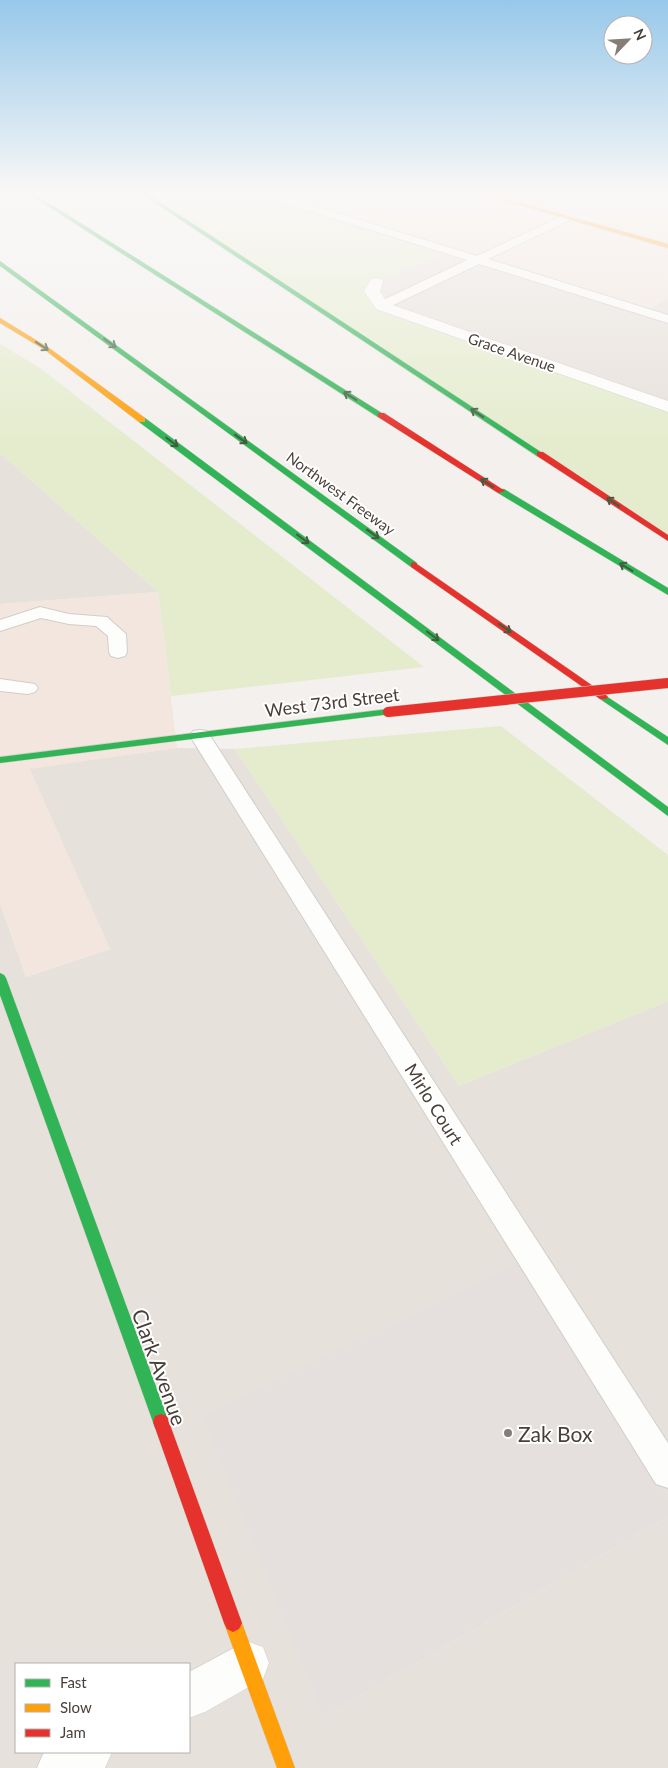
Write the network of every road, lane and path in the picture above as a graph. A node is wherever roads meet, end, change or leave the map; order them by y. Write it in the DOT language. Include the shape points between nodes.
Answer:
graph roads {
  1 [pos="18,276"];
  2 [pos="160,276"];
  3 [pos="268,276"];
  4 [pos="445,276"];
  5 [pos="528,276"];
  6 [pos="376,282"];
  7 [pos="381,306"];
  8 [pos="668,319"];
  9 [pos="0,320"];
  10 [pos="668,407"];
  11 [pos="668,539"];
  12 [pos="668,592"];
  13 [pos="0,626"];
  14 [pos="118,652"];
  15 [pos="668,683"];
  16 [pos="0,685"];
  17 [pos="28,688"];
  18 [pos="200,736"];
  19 [pos="668,742"];
  20 [pos="0,760"];
  21 [pos="668,812"];
  22 [pos="0,978"];
  23 [pos="668,1472"];
  24 [pos="247,1663"];
  25 [pos="190,1695"];
  26 [pos="86,1753"];
  27 [pos="60,1768"];
  28 [pos="286,1768"];
  1 -- 19 [label="main road, Northwest Freeway, one-way" via="407,560"];
  12 -- 2 [label="main road, one-way" via="496,488"];
  11 -- 3 [label="main road, one-way"];
  4 -- 7 [label="lane"];
  5 -- 8 [label="lane"];
  6 -- 7 [label="street" via="372,291"];
  7 -- 10 [label="street, Grace Avenue"];
  9 -- 21 [label="main road, one-way" via="55,354"];
  13 -- 14 [label="lane" via="40,612 102,621 117,634"];
  15 -- 18 [label="main road, West 73rd Street, bridge" via="388,712"];
  16 -- 17 [label="lane"];
  18 -- 20 [label="main road, West 73rd Street"];
  18 -- 23 [label="lane, Mirlo Court"];
  22 -- 24 [label="main road, Clark Avenue"];
  24 -- 25 [label="street"];
  24 -- 28 [label="main road, Clark Avenue"];
  26 -- 27 [label="street"];
}
